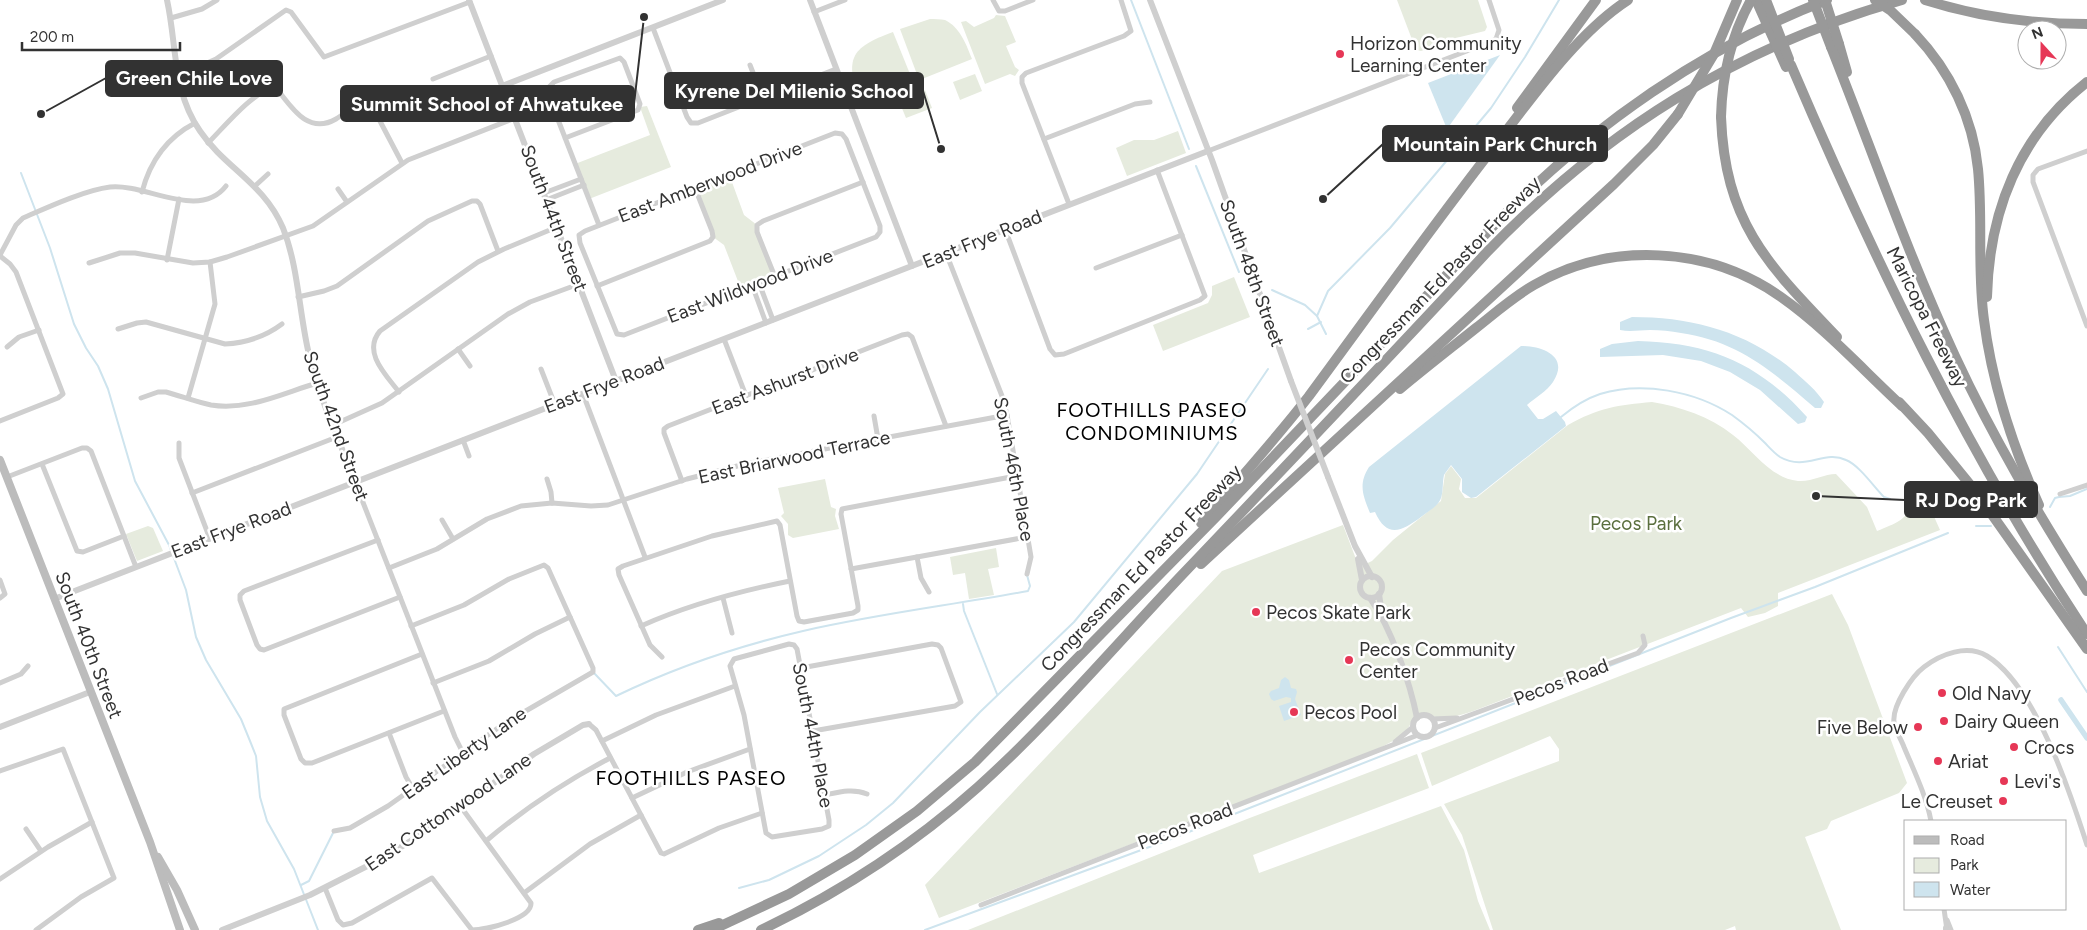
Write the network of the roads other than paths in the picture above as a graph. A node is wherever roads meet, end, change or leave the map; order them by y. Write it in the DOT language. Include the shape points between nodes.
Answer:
graph roads {
  1 [pos="167,0"];
  2 [pos="217,0"];
  3 [pos="723,0"];
  4 [pos="810,0"];
  5 [pos="845,0"];
  6 [pos="994,0"];
  7 [pos="1033,0"];
  8 [pos="1121,0"];
  9 [pos="1150,0"];
  10 [pos="1489,0"];
  11 [pos="1596,0"];
  12 [pos="1628,0"];
  13 [pos="1737,0"];
  14 [pos="1752,0"];
  15 [pos="1756,0"];
  16 [pos="1766,0"];
  17 [pos="1813,0"];
  18 [pos="1826,0"];
  19 [pos="1875,0"];
  20 [pos="1902,0"];
  21 [pos="1925,0"];
  22 [pos="470,1"];
  23 [pos="814,12"];
  24 [pos="171,18"];
  25 [pos="2087,24"];
  26 [pos="653,28"];
  27 [pos="1835,45"];
  28 [pos="491,56"];
  29 [pos="750,65"];
  30 [pos="1788,66"];
  31 [pos="836,69"];
  32 [pos="176,71"];
  33 [pos="433,79"];
  34 [pos="2087,82"];
  35 [pos="502,86"];
  36 [pos="762,98"];
  37 [pos="1150,102"];
  38 [pos="515,118"];
  39 [pos="195,124"];
  40 [pos="565,138"];
  41 [pos="1044,139"];
  42 [pos="208,142"];
  43 [pos="1208,151"];
  44 [pos="2087,151"];
  45 [pos="146,157"];
  46 [pos="153,161"];
  47 [pos="402,164"];
  48 [pos="1157,170"];
  49 [pos="268,174"];
  50 [pos="581,179"];
  51 [pos="863,182"];
  52 [pos="1465,183"];
  53 [pos="584,185"];
  54 [pos="226,186"];
  55 [pos="255,186"];
  56 [pos="563,186"];
  57 [pos="695,188"];
  58 [pos="338,189"];
  59 [pos="142,192"];
  60 [pos="566,192"];
  61 [pos="545,196"];
  62 [pos="179,199"];
  63 [pos="347,202"];
  64 [pos="1069,204"];
  65 [pos="599,225"];
  66 [pos="557,227"];
  67 [pos="1005,229"];
  68 [pos="1182,234"];
  69 [pos="286,236"];
  70 [pos="498,251"];
  71 [pos="946,253"];
  72 [pos="0,256"];
  73 [pos="167,260"];
  74 [pos="210,262"];
  75 [pos="88,263"];
  76 [pos="912,266"];
  77 [pos="1096,268"];
  78 [pos="774,277"];
  79 [pos="759,283"];
  80 [pos="579,284"];
  81 [pos="597,286"];
  82 [pos="752,286"];
  83 [pos="298,297"];
  84 [pos="766,301"];
  85 [pos="759,304"];
  86 [pos="773,320"];
  87 [pos="766,323"];
  88 [pos="282,324"];
  89 [pos="2087,326"];
  90 [pos="118,329"];
  91 [pos="38,330"];
  92 [pos="206,339"];
  93 [pos="724,339"];
  94 [pos="7,347"];
  95 [pos="458,349"];
  96 [pos="1990,351"];
  97 [pos="470,366"];
  98 [pos="541,369"];
  99 [pos="616,381"];
  100 [pos="317,383"];
  101 [pos="399,392"];
  102 [pos="583,394"];
  103 [pos="746,396"];
  104 [pos="141,398"];
  105 [pos="188,398"];
  106 [pos="555,404"];
  107 [pos="1902,406"];
  108 [pos="1007,415"];
  109 [pos="874,416"];
  110 [pos="0,421"];
  111 [pos="333,425"];
  112 [pos="946,426"];
  113 [pos="1342,435"];
  114 [pos="337,436"];
  115 [pos="878,439"];
  116 [pos="463,440"];
  117 [pos="180,443"];
  118 [pos="469,456"];
  119 [pos="0,460"];
  120 [pos="42,464"];
  121 [pos="1016,476"];
  122 [pos="7,477"];
  123 [pos="547,479"];
  124 [pos="682,481"];
  125 [pos="355,482"];
  126 [pos="2087,485"];
  127 [pos="192,493"];
  128 [pos="2060,494"];
  129 [pos="624,500"];
  130 [pos="552,503"];
  131 [pos="583,505"];
  132 [pos="582,513"];
  133 [pos="442,520"];
  134 [pos="124,536"];
  135 [pos="1027,537"];
  136 [pos="210,538"];
  137 [pos="453,539"];
  138 [pos="378,540"];
  139 [pos="2056,542"];
  140 [pos="1355,546"];
  141 [pos="645,557"];
  142 [pos="917,557"];
  143 [pos="136,567"];
  144 [pos="389,568"];
  145 [pos="851,569"];
  146 [pos="1027,574"];
  147 [pos="1372,577"];
  148 [pos="0,580"];
  149 [pos="1362,580"];
  150 [pos="790,581"];
  151 [pos="2087,591"];
  152 [pos="929,592"];
  153 [pos="1379,594"];
  154 [pos="2,596"];
  155 [pos="400,597"];
  156 [pos="54,598"];
  157 [pos="722,598"];
  158 [pos="1370,598"];
  159 [pos="1129,604"];
  160 [pos="570,617"];
  161 [pos="1144,617"];
  162 [pos="1384,621"];
  163 [pos="411,626"];
  164 [pos="641,626"];
  165 [pos="732,633"];
  166 [pos="2087,634"];
  167 [pos="1643,636"];
  168 [pos="2087,649"];
  169 [pos="422,654"];
  170 [pos="662,657"];
  171 [pos="28,666"];
  172 [pos="801,668"];
  173 [pos="433,682"];
  174 [pos="0,683"];
  175 [pos="735,686"];
  176 [pos="90,692"];
  177 [pos="1411,692"];
  178 [pos="444,711"];
  179 [pos="1425,715"];
  180 [pos="1464,717"];
  181 [pos="1417,718"];
  182 [pos="1432,719"];
  183 [pos="589,724"];
  184 [pos="0,727"];
  185 [pos="1413,727"];
  186 [pos="1435,728"];
  187 [pos="813,731"];
  188 [pos="389,733"];
  189 [pos="1418,735"];
  190 [pos="602,741"];
  191 [pos="1389,746"];
  192 [pos="750,749"];
  193 [pos="463,753"];
  194 [pos="610,758"];
  195 [pos="0,771"];
  196 [pos="412,789"];
  197 [pos="867,794"];
  198 [pos="825,795"];
  199 [pos="632,798"];
  200 [pos="461,807"];
  201 [pos="762,813"];
  202 [pos="641,815"];
  203 [pos="1931,820"];
  204 [pos="92,822"];
  205 [pos="26,829"];
  206 [pos="334,831"];
  207 [pos="486,841"];
  208 [pos="150,842"];
  209 [pos="2087,844"];
  210 [pos="41,851"];
  211 [pos="0,879"];
  212 [pos="325,888"];
  213 [pos="524,893"];
  214 [pos="981,905"];
  215 [pos="755,911"];
  216 [pos="1944,912"];
  217 [pos="36,930"];
  218 [pos="180,930"];
  219 [pos="195,930"];
  220 [pos="222,930"];
  221 [pos="472,930"];
  222 [pos="698,930"];
  223 [pos="712,930"];
  224 [pos="760,930"];
  225 [pos="1948,930"];
  1 -- 24 [label="street, South 42nd Street"];
  2 -- 24 [label="street" via="202,9"];
  3 -- 26 [label="street"];
  4 -- 23 [label="street"];
  5 -- 23 [label="street"];
  6 -- 7 [label="street" via="999,11"];
  8 -- 41 [label="street" via="1131,31 1022,77"];
  9 -- 43 [label="street, South 48th Street"];
  10 -- 43 [label="street, East Frye Road" via="1498,25 1498,35 1490,42"];
  11 -- 52 [label="highway"];
  12 -- 52 [label="highway" via="1582,39"];
  13 -- 113 [label="highway, bridge" via="1714,54 1678,114 1653,145"];
  14 -- 107 [label="highway, bridge" via="1729,56 1722,91 1723,149 1740,211 1756,243 1784,281"];
  15 -- 30 [label="highway, bridge"];
  16 -- 30 [label="highway, Maricopa Freeway, bridge"];
  17 -- 27 [label="highway, bridge"];
  18 -- 27 [label="highway, bridge"];
  18 -- 159 [label="highway, Congressman Ed Pastor Freeway" via="1727,47 1677,76 1614,119 1555,167 1499,220"];
  19 -- 96 [label="highway, bridge" via="1916,34 1936,58 1962,106 1972,138 1978,178 1981,296"];
  20 -- 161 [label="highway, Congressman Ed Pastor Freeway" via="1800,35 1730,67 1664,105 1600,149 1487,252"];
  21 -- 25 [label="highway" via="2014,20"];
  22 -- 28 [label="street, South 44th Street"];
  22 -- 32 [label="street" via="324,57 291,12 286,10 216,59 196,68"];
  23 -- 31 [label="street"];
  24 -- 32 [label="street, South 42nd Street"];
  26 -- 35 [label="street"];
  26 -- 36 [label="street" via="691,123"];
  27 -- 139 [label="highway, Maricopa Freeway" via="1910,252 1956,358 2008,460"];
  28 -- 33 [label="street"];
  28 -- 35 [label="street, South 44th Street"];
  29 -- 36 [label="street"];
  30 -- 166 [label="highway, Maricopa Freeway" via="1937,376 2016,519"];
  31 -- 36 [label="street"];
  31 -- 76 [label="street"];
  32 -- 39 [label="street, South 42nd Street"];
  34 -- 96 [label="highway" via="2040,129 2020,159 2006,190 1988,266"];
  35 -- 38 [label="street, South 44th Street"];
  37 -- 41 [label="street" via="1135,104"];
  38 -- 47 [label="street"];
  38 -- 61 [label="street, South 44th Street"];
  39 -- 42 [label="street, South 42nd Street"];
  39 -- 46 [label="street" via="172,138"];
  40 -- 40 [label="street" via="548,87 620,58 640,107 638,110"];
  40 -- 50 [label="street"];
  41 -- 64 [label="street"];
  42 -- 47 [label="street" via="252,100 273,87 298,115 313,124 328,122 366,101 371,104"];
  42 -- 55 [label="street, South 42nd Street"];
  43 -- 48 [label="street, East Frye Road"];
  43 -- 140 [label="street, South 48th Street, bridge"];
  44 -- 89 [label="street" via="2038,169 2034,175"];
  45 -- 46 [label="street"];
  46 -- 59 [label="street"];
  47 -- 63 [label="street"];
  48 -- 64 [label="street, East Frye Road"];
  48 -- 68 [label="street"];
  49 -- 55 [label="street"];
  50 -- 53 [label="street"];
  50 -- 56 [label="street"];
  51 -- 57 [label="street, East Amberwood Drive" via="846,139 835,133"];
  51 -- 78 [label="street, East Wildwood Drive" via="880,226 876,237"];
  51 -- 78 [label="street" via="757,225"];
  52 -- 159 [label="highway" via="1289,420"];
  53 -- 60 [label="street"];
  53 -- 65 [label="street"];
  54 -- 62 [label="street" via="220,194 207,199"];
  55 -- 69 [label="street, South 42nd Street" via="275,213"];
  56 -- 60 [label="street"];
  56 -- 61 [label="street"];
  57 -- 65 [label="street, East Amberwood Drive"];
  57 -- 81 [label="street" via="713,237 710,242"];
  58 -- 63 [label="street"];
  59 -- 62 [label="street"];
  59 -- 72 [label="street" via="118,187 102,188 23,218"];
  60 -- 61 [label="street"];
  61 -- 66 [label="street, South 44th Street"];
  62 -- 73 [label="street"];
  63 -- 69 [label="street" via="313,226"];
  64 -- 67 [label="street, East Frye Road"];
  65 -- 81 [label="street, East Amberwood Drive" via="579,235"];
  66 -- 70 [label="street"];
  66 -- 80 [label="street, South 44th Street"];
  67 -- 68 [label="street" via="1055,355 1200,300 1204,296"];
  67 -- 71 [label="street, East Frye Road"];
  68 -- 77 [label="street"];
  69 -- 74 [label="street"];
  69 -- 83 [label="street, South 42nd Street"];
  70 -- 83 [label="street" via="477,201 428,220 336,286"];
  70 -- 101 [label="street" via="458,274 376,336 374,356"];
  71 -- 76 [label="street, East Frye Road"];
  71 -- 108 [label="street, South 46th Place"];
  72 -- 91 [label="street" via="16,272"];
  73 -- 74 [label="street"];
  73 -- 75 [label="street" via="126,253"];
  74 -- 92 [label="street" via="216,304"];
  76 -- 86 [label="street, East Frye Road"];
  78 -- 79 [label="street, East Wildwood Drive"];
  79 -- 82 [label="street, East Wildwood Drive"];
  79 -- 84 [label="street"];
  80 -- 95 [label="street" via="518,308"];
  80 -- 99 [label="street, South 44th Street"];
  81 -- 82 [label="street, East Wildwood Drive" via="617,334 624,335"];
  82 -- 85 [label="street"];
  83 -- 100 [label="street, South 42nd Street" via="307,350"];
  84 -- 85 [label="street"];
  84 -- 86 [label="street"];
  85 -- 87 [label="street"];
  86 -- 87 [label="street, East Frye Road"];
  87 -- 93 [label="street, East Frye Road"];
  88 -- 92 [label="street" via="273,331 235,343"];
  90 -- 92 [label="street" via="146,322"];
  91 -- 94 [label="street" via="19,337"];
  91 -- 110 [label="street" via="63,394"];
  92 -- 105 [label="street"];
  93 -- 99 [label="street, East Frye Road"];
  93 -- 103 [label="street"];
  95 -- 97 [label="street"];
  95 -- 101 [label="street"];
  96 -- 139 [label="highway" via="2015,444"];
  98 -- 106 [label="street"];
  99 -- 102 [label="street, East Frye Road"];
  100 -- 105 [label="street" via="248,405 212,405"];
  100 -- 111 [label="street, South 42nd Street"];
  101 -- 111 [label="street"];
  102 -- 106 [label="street, East Frye Road"];
  102 -- 129 [label="street"];
  103 -- 112 [label="street, East Ashurst Drive" via="908,334 912,337"];
  103 -- 124 [label="street, East Ashurst Drive" via="664,429"];
  104 -- 105 [label="street" via="158,392"];
  106 -- 116 [label="street, East Frye Road"];
  107 -- 113 [label="highway" via="1813,323 1767,288 1703,262 1674,256 1634,256 1576,266 1526,290"];
  107 -- 168 [label="highway" via="1976,492"];
  108 -- 112 [label="street, East Briarwood Terrace"];
  108 -- 121 [label="street, South 46th Place"];
  109 -- 115 [label="street"];
  111 -- 114 [label="street, South 42nd Street"];
  112 -- 115 [label="street, East Briarwood Terrace"];
  113 -- 161 [label="highway"];
  114 -- 125 [label="street, South 42nd Street"];
  114 -- 127 [label="street"];
  115 -- 124 [label="street, East Briarwood Terrace" via="745,464"];
  116 -- 118 [label="street"];
  116 -- 125 [label="street, East Frye Road"];
  117 -- 127 [label="street" via="179,458"];
  119 -- 122 [label="main road, South 40th Street"];
  120 -- 122 [label="street"];
  120 -- 134 [label="street" via="77,551 83,552"];
  120 -- 134 [label="street" via="82,448 91,451"];
  121 -- 135 [label="street, South 46th Place"];
  121 -- 145 [label="street" via="842,509"];
  122 -- 156 [label="main road, South 40th Street"];
  123 -- 130 [label="street"];
  124 -- 129 [label="street, East Briarwood Terrace"];
  125 -- 136 [label="street, East Frye Road"];
  125 -- 138 [label="street, South 42nd Street"];
  126 -- 128 [label="street"];
  127 -- 136 [label="street"];
  129 -- 131 [label="street, East Briarwood Terrace" via="600,506"];
  129 -- 141 [label="street"];
  130 -- 131 [label="street, East Briarwood Terrace"];
  130 -- 137 [label="street, East Briarwood Terrace" via="521,506 497,514"];
  131 -- 132 [label="street"];
  133 -- 137 [label="street"];
  134 -- 143 [label="street"];
  135 -- 142 [label="street"];
  135 -- 146 [label="street, South 46th Place" via="1031,557"];
  136 -- 143 [label="street, East Frye Road"];
  137 -- 144 [label="street, East Briarwood Terrace" via="426,554"];
  138 -- 144 [label="street, South 42nd Street"];
  138 -- 155 [label="street" via="240,595 240,600 260,649 264,650"];
  139 -- 151 [label="highway"];
  140 -- 147 [label="street, South 48th Street"];
  140 -- 149 [label="street, South 48th Street"];
  141 -- 150 [label="street" via="712,536 777,521"];
  141 -- 164 [label="street" via="618,569"];
  142 -- 145 [label="street"];
  142 -- 152 [label="street" via="921,578"];
  143 -- 156 [label="street, East Frye Road"];
  144 -- 155 [label="street, South 42nd Street"];
  145 -- 150 [label="street" via="858,610 852,613 799,621"];
  147 -- 149 [label="street"];
  147 -- 153 [label="street" via="1380,583"];
  148 -- 154 [label="street"];
  149 -- 158 [label="street" via="1361,592"];
  150 -- 157 [label="street"];
  153 -- 158 [label="street"];
  153 -- 162 [label="street"];
  155 -- 163 [label="street, South 42nd Street"];
  156 -- 176 [label="main road, South 40th Street"];
  157 -- 164 [label="street"];
  157 -- 165 [label="street"];
  158 -- 162 [label="street"];
  159 -- 215 [label="highway, Congressman Ed Pastor Freeway" via="1003,736 939,794 855,855"];
  160 -- 163 [label="street" via="544,565"];
  160 -- 173 [label="street" via="488,661"];
  160 -- 193 [label="street, East Liberty Lane" via="593,672 518,714"];
  161 -- 224 [label="highway, Congressman Ed Pastor Freeway" via="1018,749 946,813 852,880"];
  162 -- 177 [label="street"];
  163 -- 169 [label="street, South 42nd Street"];
  164 -- 170 [label="street" via="650,645"];
  167 -- 180 [label="street, Pecos Road" via="1645,646 1638,653"];
  169 -- 173 [label="street, South 42nd Street"];
  169 -- 188 [label="street" via="284,709 305,763"];
  171 -- 174 [label="street" via="21,674"];
  172 -- 175 [label="street, South 44th Place" via="794,645 770,649 731,662"];
  172 -- 187 [label="street, South 44th Place"];
  172 -- 187 [label="street" via="938,645 961,702 955,706"];
  173 -- 178 [label="street, South 42nd Street"];
  175 -- 190 [label="street" via="656,715"];
  175 -- 192 [label="street"];
  176 -- 184 [label="street"];
  176 -- 208 [label="main road, South 40th Street"];
  177 -- 179 [label="street"];
  177 -- 181 [label="street"];
  178 -- 188 [label="street"];
  178 -- 193 [label="street, South 42nd Street"];
  179 -- 181 [label="street"];
  179 -- 182 [label="street"];
  180 -- 182 [label="street, Pecos Road"];
  180 -- 186 [label="street, Pecos Road"];
  181 -- 185 [label="street"];
  182 -- 186 [label="street"];
  183 -- 190 [label="street"];
  183 -- 200 [label="street, East Cottonwood Lane" via="534,754"];
  185 -- 189 [label="street"];
  185 -- 191 [label="street, Pecos Road"];
  186 -- 189 [label="street" via="1427,737"];
  187 -- 198 [label="street, South 44th Place"];
  188 -- 196 [label="street"];
  189 -- 191 [label="street, Pecos Road"];
  190 -- 194 [label="street"];
  191 -- 214 [label="street, Pecos Road"];
  192 -- 199 [label="street" via="687,772"];
  192 -- 201 [label="street"];
  193 -- 196 [label="street, East Liberty Lane"];
  194 -- 199 [label="street"];
  194 -- 207 [label="street" via="538,802"];
  195 -- 204 [label="street" via="63,749"];
  196 -- 206 [label="street, East Liberty Lane" via="350,828"];
  197 -- 198 [label="street" via="848,790"];
  198 -- 201 [label="street, South 44th Place" via="829,826 772,837 768,836"];
  199 -- 202 [label="street"];
  200 -- 207 [label="street"];
  200 -- 212 [label="street, East Cottonwood Lane" via="395,851"];
  201 -- 202 [label="street" via="719,828 664,854"];
  202 -- 213 [label="street" via="590,844"];
  203 -- 209 [label="street" via="1927,802 1894,722 1896,706 1922,669 1945,654 1970,651 1987,656 2018,685 2044,732"];
  204 -- 210 [label="street"];
  204 -- 217 [label="street" via="114,878"];
  205 -- 210 [label="street"];
  207 -- 213 [label="street"];
  208 -- 218 [label="main road, South 40th Street"];
  208 -- 219 [label="main road, South 40th Street"];
  210 -- 211 [label="street"];
  212 -- 220 [label="street, East Cottonwood Lane"];
  212 -- 221 [label="street" via="343,926 432,878"];
  213 -- 221 [label="street" via="532,906 514,920"];
  215 -- 222 [label="highway"];
  215 -- 223 [label="highway, Congressman Ed Pastor Freeway"];
  216 -- 225 [label="street"];
}
